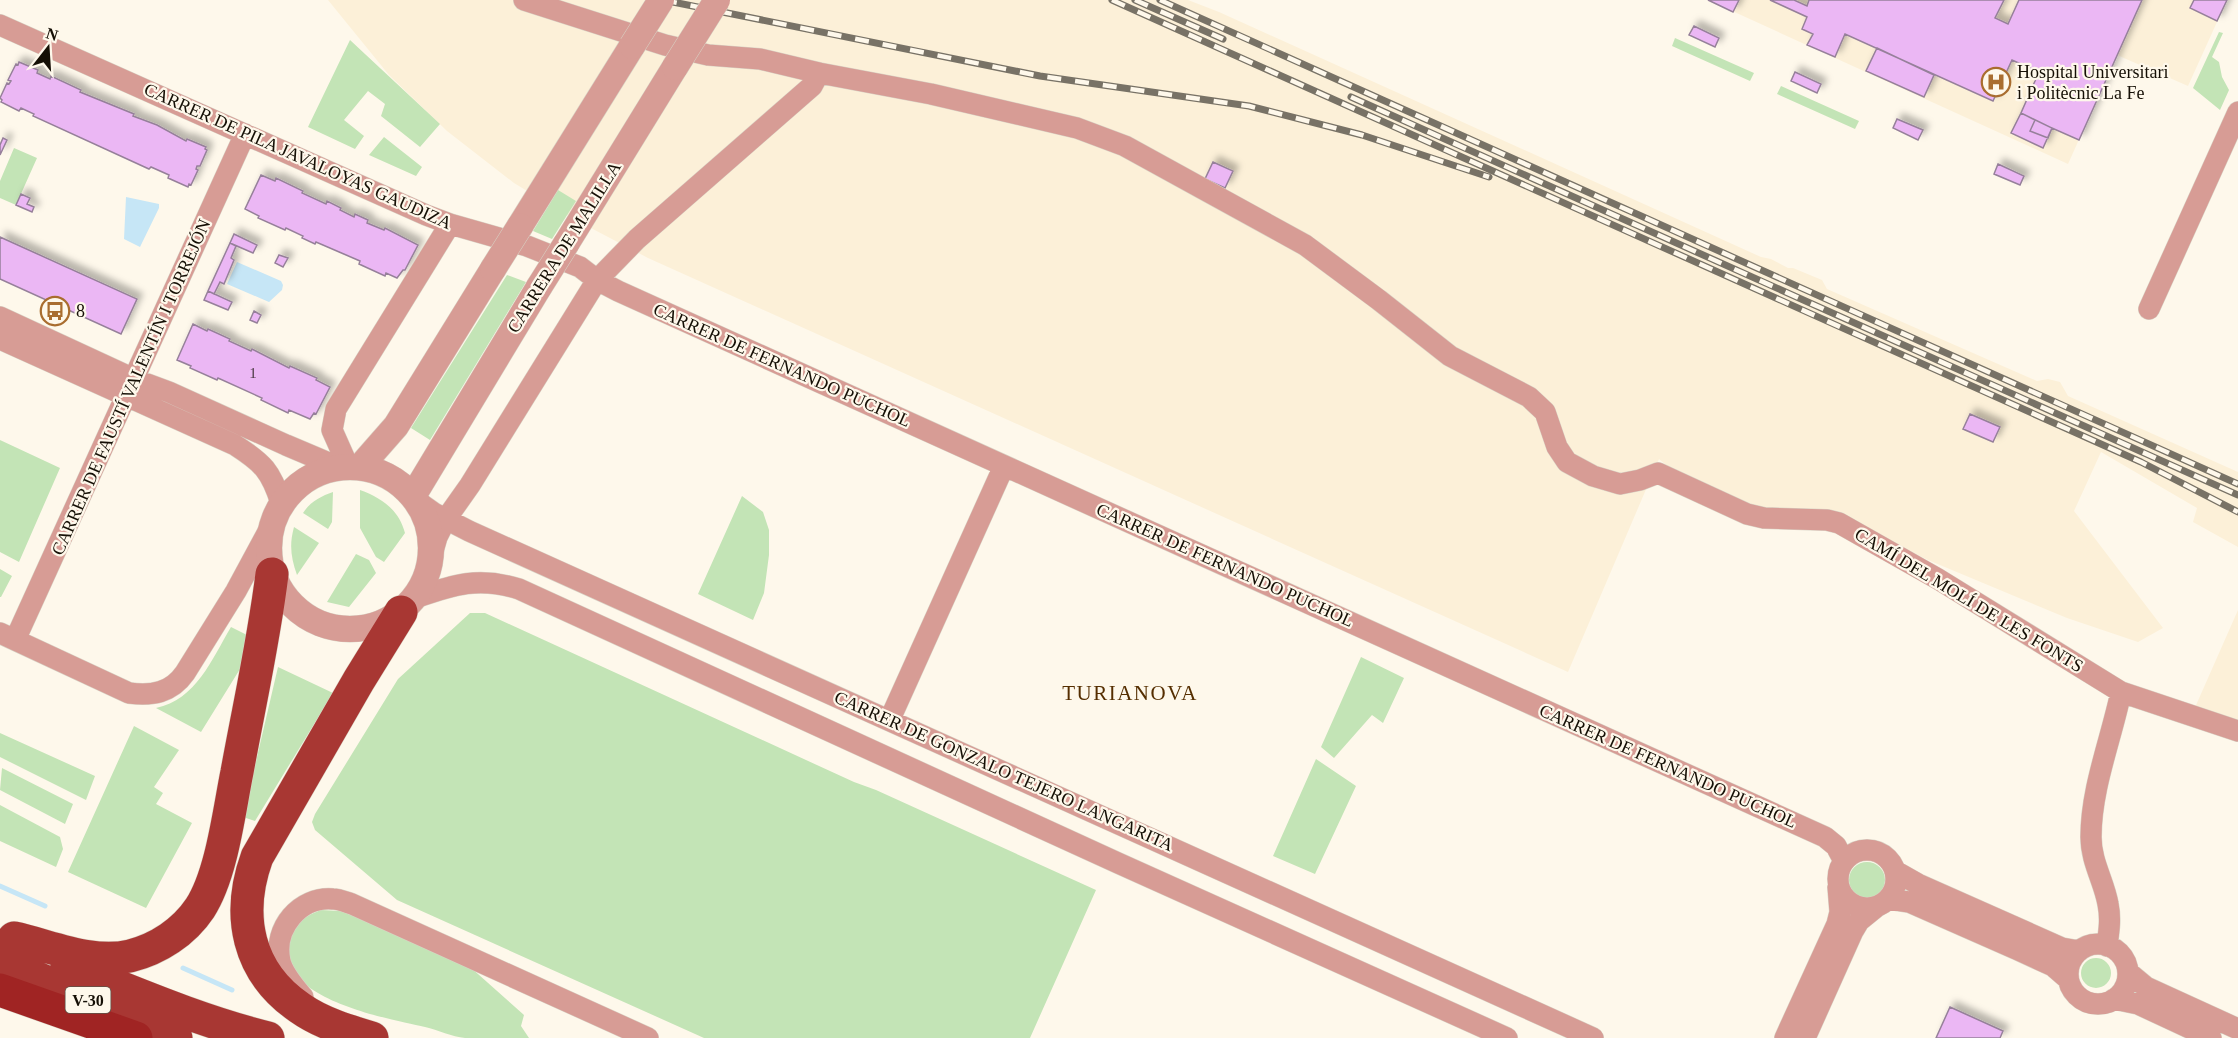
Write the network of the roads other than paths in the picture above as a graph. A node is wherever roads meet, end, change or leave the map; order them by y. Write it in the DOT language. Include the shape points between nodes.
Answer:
graph roads {
  1 [pos="524,0"];
  2 [pos="661,0"];
  3 [pos="717,0"];
  4 [pos="0,25"];
  5 [pos="819,73"];
  6 [pos="2238,112"];
  7 [pos="246,134"];
  8 [pos="450,224"];
  9 [pos="597,280"];
  10 [pos="2149,309"];
  11 [pos="0,317"];
  12 [pos="0,339"];
  13 [pos="130,388"];
  14 [pos="1004,465"];
  15 [pos="349,466"];
  16 [pos="415,498"];
  17 [pos="281,503"];
  18 [pos="446,519"];
  19 [pos="270,528"];
  20 [pos="431,558"];
  21 [pos="272,574"];
  22 [pos="408,605"];
  23 [pos="8,637"];
  24 [pos="2121,692"];
  25 [pos="890,719"];
  26 [pos="2238,731"];
  27 [pos="1844,861"];
  28 [pos="1895,871"];
  29 [pos="1837,884"];
  30 [pos="1882,904"];
  31 [pos="5,944"];
  32 [pos="2107,946"];
  33 [pos="2079,951"];
  34 [pos="2128,972"];
  35 [pos="2068,979"];
  36 [pos="0,990"];
  37 [pos="2114,999"];
  38 [pos="0,1008"];
  39 [pos="322,1020"];
  40 [pos="2238,1029"];
  41 [pos="68,1038"];
  42 [pos="136,1038"];
  43 [pos="176,1038"];
  44 [pos="268,1038"];
  45 [pos="372,1038"];
  46 [pos="648,1038"];
  47 [pos="1507,1038"];
  48 [pos="1593,1038"];
  49 [pos="1785,1038"];
  50 [pos="1805,1038"];
  51 [pos="2211,1038"];
  1 -- 5 [label="street, CAMÍ DEL MOLÍ DE LES FONTS" via="665,45 708,55 760,59"];
  2 -- 15 [label="street, bridge" via="396,426"];
  3 -- 16 [label="street, CARRERA DE MALILLA, bridge" via="539,287"];
  4 -- 7 [label="street, CARRER DE PILA JAVALOYAS GAUDIZA"];
  5 -- 9 [label="street" via="812,86 637,239"];
  5 -- 24 [label="street, CAMÍ DEL MOLÍ DE LES FONTS" via="1030,116 1125,146 1305,245 1450,356 1529,397 1545,412 1557,447 1567,462 1620,484 1658,473 1764,518 1839,523"];
  6 -- 10 [label="street"];
  7 -- 8 [label="street, CARRER DE PILA JAVALOYAS GAUDIZA"];
  7 -- 13 [label="street, CARRER DE FAUSTÍ VALENTÍN I TORREJÓN"];
  8 -- 9 [label="street, CARRER DE PILA JAVALOYAS GAUDIZA" via="527,246 580,267"];
  8 -- 15 [label="street" via="336,409 332,430"];
  9 -- 14 [label="street, CARRER DE FERNANDO PUCHOL"];
  9 -- 18 [label="street"];
  11 -- 13 [label="street"];
  12 -- 13 [label="street"];
  13 -- 15 [label="street" via="169,392 286,446"];
  13 -- 17 [label="street" via="259,461"];
  13 -- 23 [label="street, CARRER DE FAUSTÍ VALENTÍN I TORREJÓN"];
  14 -- 25 [label="street"];
  14 -- 27 [label="street, CARRER DE FERNANDO PUCHOL" via="1825,837 1836,846"];
  15 -- 16 [label="street" via="380,472"];
  15 -- 17 [label="street" via="316,473 296,486"];
  16 -- 18 [label="street, CARRER DE GONZALO TEJERO LANGARITA"];
  16 -- 20 [label="street" via="427,519"];
  17 -- 19 [label="street"];
  18 -- 20 [label="street"];
  18 -- 25 [label="street, CARRER DE GONZALO TEJERO LANGARITA"];
  19 -- 21 [label="street"];
  19 -- 23 [label="street" via="178,683 166,691 129,693"];
  20 -- 22 [label="street" via="426,579"];
  21 -- 22 [label="street" via="284,597 303,615 327,626 352,629 378,625"];
  21 -- 31 [label="highway" via="226,828 212,881 200,908 168,940 128,957 84,957"];
  22 -- 39 [label="highway" via="359,680 257,857 247,893 249,939 263,970 282,995"];
  22 -- 47 [label="street, CARRER DE GONZALO TEJERO LANGARITA" via="446,587 469,582 519,589"];
  24 -- 26 [label="street, CAMÍ DEL MOLÍ DE LES FONTS"];
  24 -- 32 [label="street" via="2092,808 2094,864 2108,902"];
  25 -- 48 [label="street, CARRER DE GONZALO TEJERO LANGARITA"];
  27 -- 28 [label="street" via="1857,852 1876,851 1885,856"];
  27 -- 29 [label="street"];
  28 -- 30 [label="street" via="1895,889"];
  28 -- 33 [label="street" via="2062,948"];
  29 -- 30 [label="street" via="1855,907 1865,909"];
  29 -- 49 [label="street" via="1837,924"];
  30 -- 35 [label="street" via="1909,902 2053,966"];
  30 -- 50 [label="street" via="1859,921 1853,931"];
  31 -- 43 [label="highway, V-30"];
  31 -- 44 [label="highway" via="179,1011"];
  32 -- 33 [label="street" via="2097,944"];
  32 -- 34 [label="street" via="2122,957"];
  33 -- 35 [label="street" via="2072,959"];
  34 -- 37 [label="street" via="2126,985"];
  34 -- 40 [label="street" via="2146,987"];
  35 -- 37 [label="street" via="2086,1002 2105,1003"];
  36 -- 42 [label="highway"];
  37 -- 51 [label="street" via="2138,1004"];
  38 -- 41 [label="highway, V-30"];
  39 -- 45 [label="highway"];
  39 -- 46 [label="street" via="291,983 279,950 284,926 296,911 312,902 334,899"];
}
